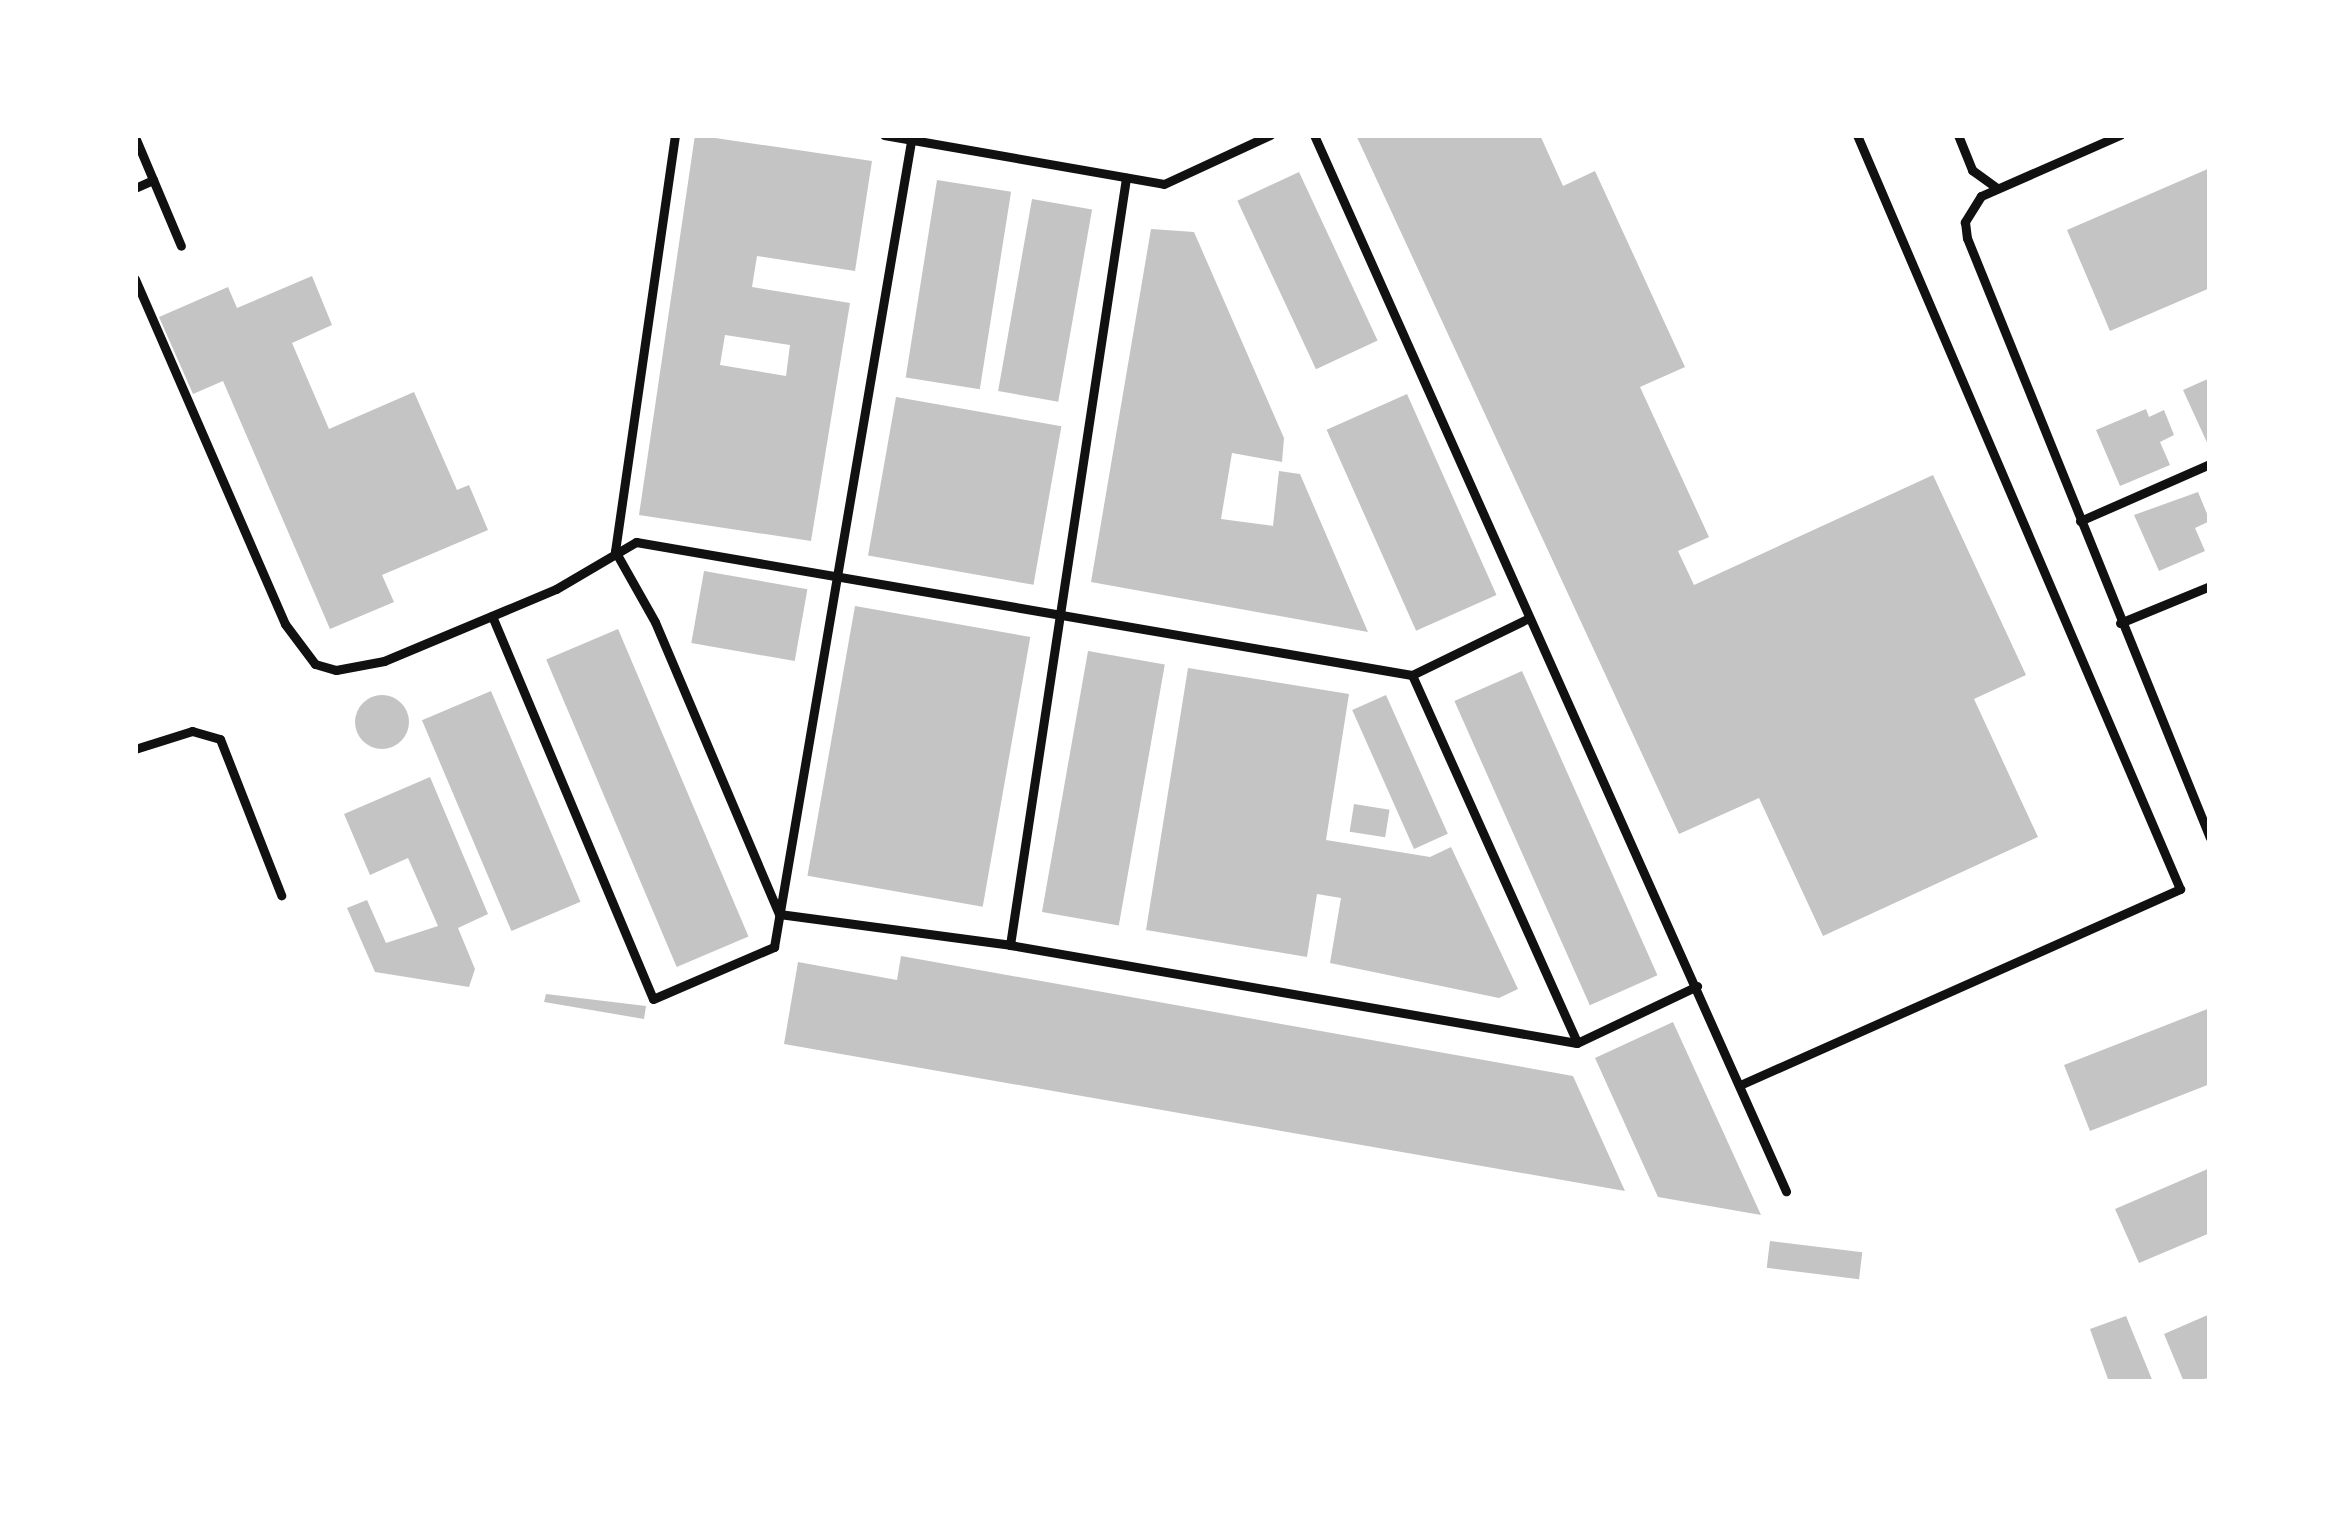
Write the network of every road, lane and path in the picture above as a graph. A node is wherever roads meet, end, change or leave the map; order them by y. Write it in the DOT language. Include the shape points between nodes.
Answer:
graph roads {
  1 [pos="675,135"];
  2 [pos="884,135"];
  3 [pos="1270,135"];
  4 [pos="1314,135"];
  5 [pos="1857,135"];
  6 [pos="1958,135"];
  7 [pos="2120,135"];
  8 [pos="135,137"];
  9 [pos="912,137"];
  10 [pos="1126,178"];
  11 [pos="153,180"];
  12 [pos="135,188"];
  13 [pos="1997,188"];
  14 [pos="181,246"];
  15 [pos="135,279"];
  16 [pos="2210,464"];
  17 [pos="2080,521"];
  18 [pos="615,551"];
  19 [pos="835,578"];
  20 [pos="2210,586"];
  21 [pos="491,616"];
  22 [pos="1063,618"];
  23 [pos="1529,619"];
  24 [pos="2120,623"];
  25 [pos="1412,675"];
  26 [pos="135,749"];
  27 [pos="2210,838"];
  28 [pos="281,895"];
  29 [pos="779,914"];
  30 [pos="1010,945"];
  31 [pos="1697,986"];
  32 [pos="1577,1043"];
  33 [pos="1740,1085"];
  34 [pos="1786,1191"];
  1 -- 18 [label="lane"];
  2 -- 9 [label="lane"];
  3 -- 10 [label="lane" via="1164,184"];
  4 -- 23 [label="lane"];
  5 -- 33 [label="lane" via="2180,889"];
  6 -- 13 [label="lane" via="1972,170"];
  7 -- 13 [label="lane"];
  8 -- 11 [label="lane"];
  9 -- 10 [label="lane"];
  9 -- 19 [label="lane"];
  10 -- 22 [label="lane"];
  11 -- 12 [label="lane"];
  11 -- 14 [label="lane"];
  13 -- 17 [label="lane" via="1970,207 1967,238"];
  15 -- 21 [label="lane" via="299,650 316,664 360,667"];
  16 -- 17 [label="lane"];
  17 -- 24 [label="lane"];
  18 -- 19 [label="lane" via="636,542 672,545"];
  18 -- 21 [label="lane"];
  18 -- 29 [label="lane" via="655,622"];
  19 -- 22 [label="lane"];
  19 -- 29 [label="lane"];
  20 -- 24 [label="lane"];
  21 -- 29 [label="lane" via="653,999 774,947"];
  22 -- 25 [label="lane"];
  22 -- 30 [label="lane"];
  23 -- 25 [label="lane"];
  23 -- 31 [label="lane"];
  24 -- 27 [label="lane"];
  25 -- 32 [label="lane"];
  26 -- 28 [label="lane" via="192,731 220,739"];
  29 -- 30 [label="lane"];
  30 -- 32 [label="lane"];
  31 -- 32 [label="lane"];
  31 -- 33 [label="lane"];
  33 -- 34 [label="lane"];
}
